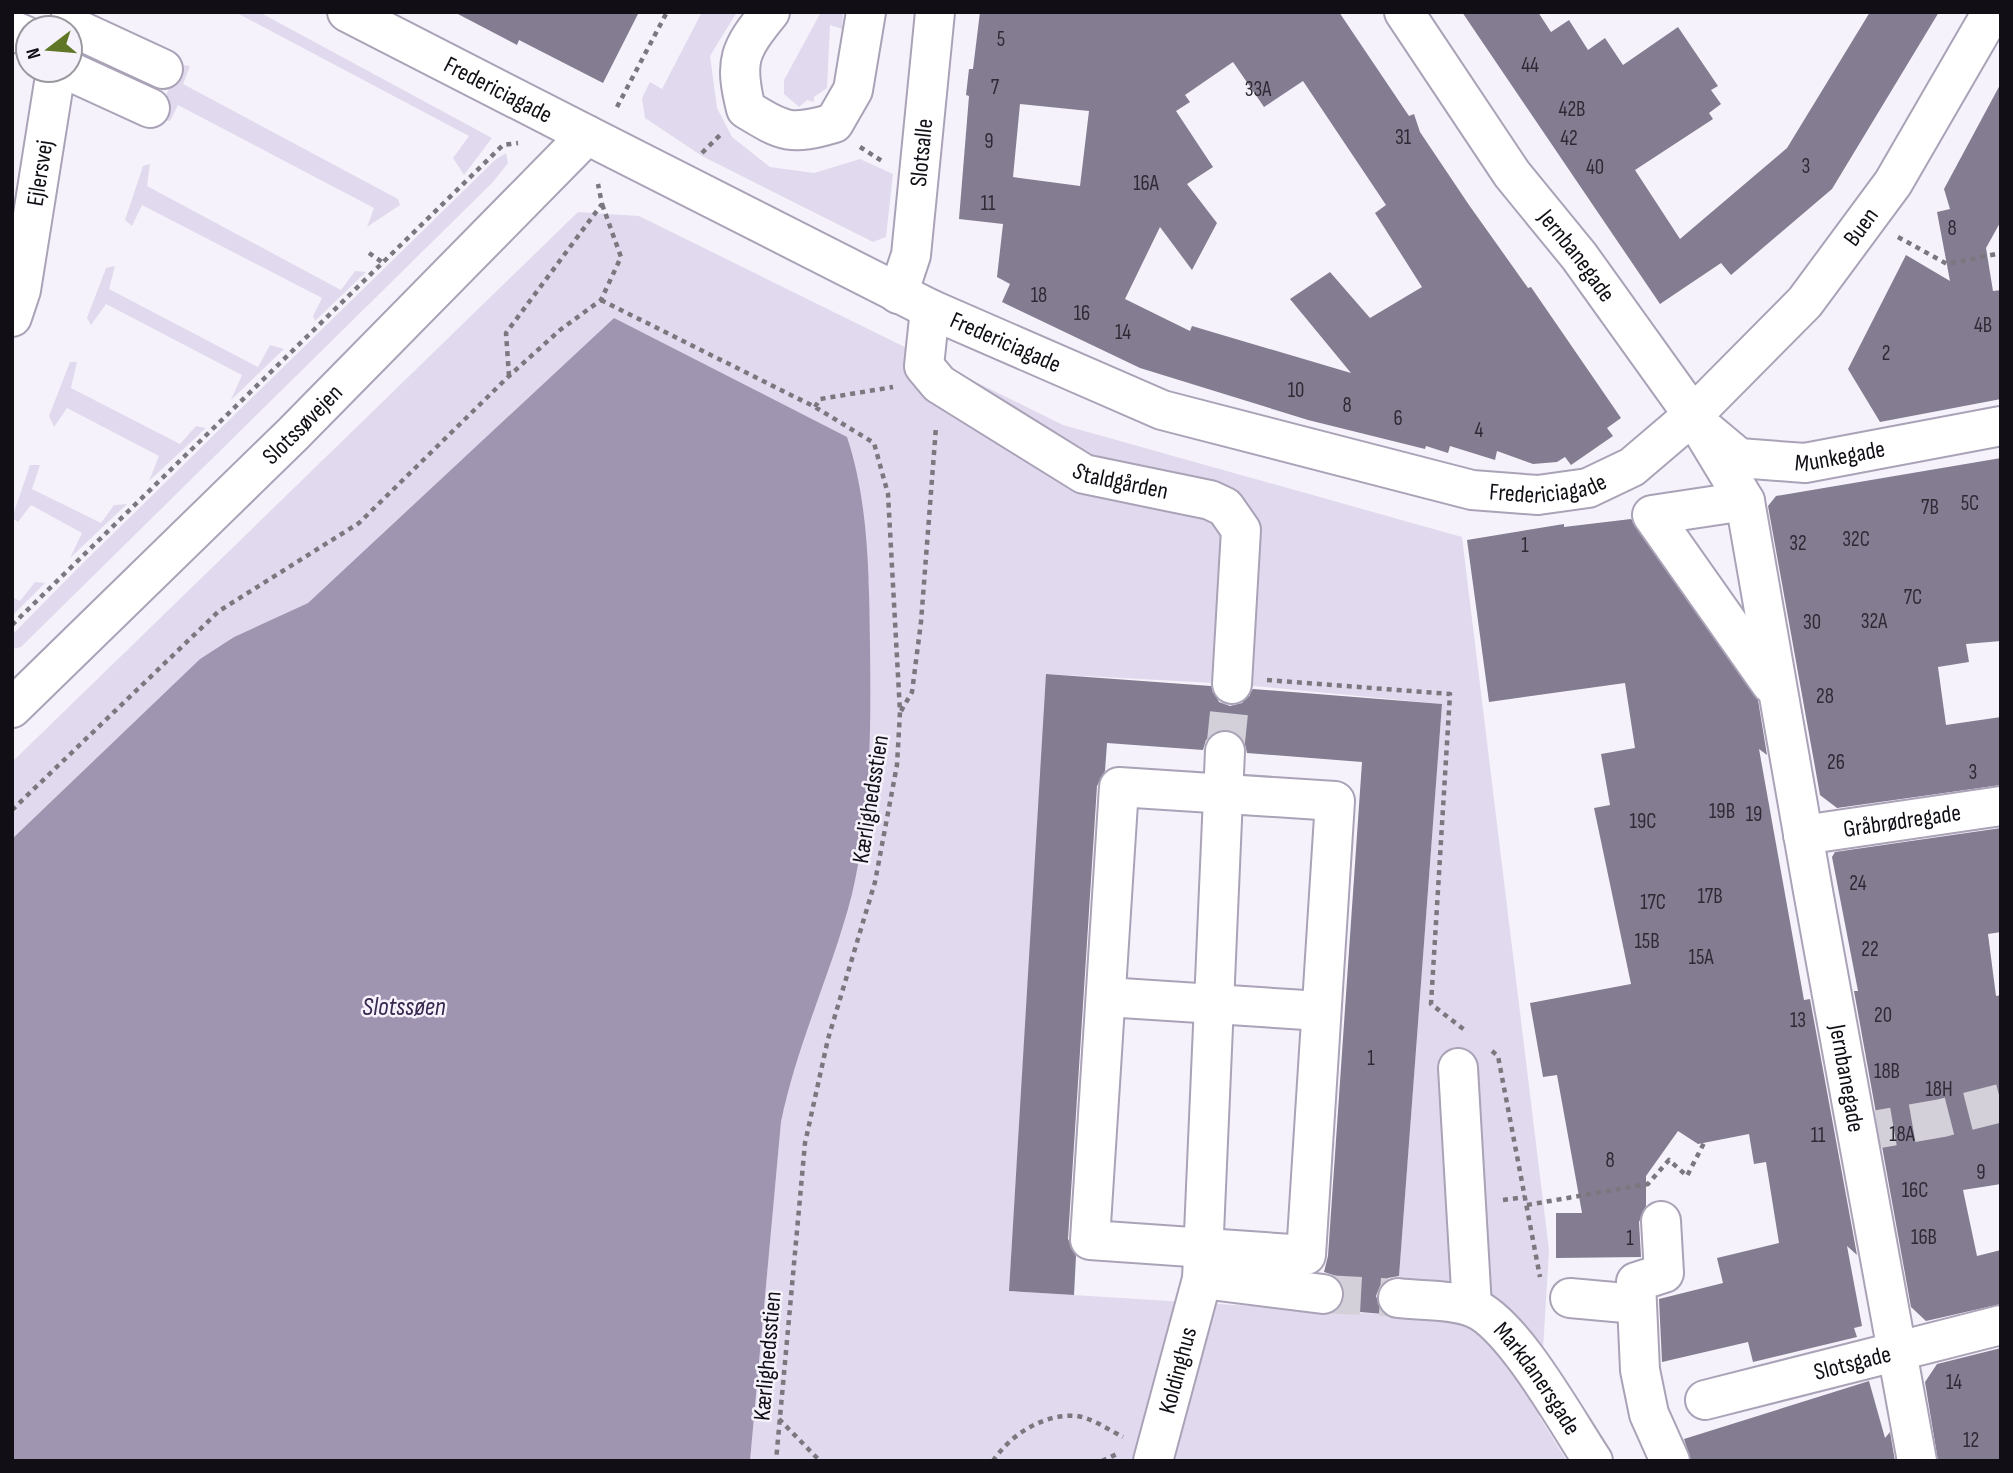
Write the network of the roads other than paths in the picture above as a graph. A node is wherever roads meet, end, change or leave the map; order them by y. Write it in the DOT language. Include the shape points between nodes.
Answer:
graph roads {
  1 [pos="347,12"];
  2 [pos="770,12"];
  3 [pos="866,12"];
  4 [pos="935,12"];
  5 [pos="1404,12"];
  6 [pos="1992,12"];
  7 [pos="84,30"];
  8 [pos="163,69"];
  9 [pos="84,78"];
  10 [pos="54,84"];
  11 [pos="150,108"];
  12 [pos="587,135"];
  13 [pos="914,302"];
  14 [pos="12,317"];
  15 [pos="1693,415"];
  16 [pos="2001,426"];
  17 [pos="1745,501"];
  18 [pos="1232,680"];
  19 [pos="17,694"];
  20 [pos="1778,694"];
  21 [pos="1225,751"];
  22 [pos="1223,794"];
  23 [pos="2001,806"];
  24 [pos="1802,835"];
  25 [pos="1106,997"];
  26 [pos="1214,1004"];
  27 [pos="1321,1011"];
  28 [pos="1471,1049"];
  29 [pos="1661,1221"];
  30 [pos="1203,1263"];
  31 [pos="1556,1290"];
  32 [pos="1322,1294"];
  33 [pos="1398,1298"];
  34 [pos="1636,1304"];
  35 [pos="1472,1307"];
  36 [pos="2001,1325"];
  37 [pos="1896,1350"];
  38 [pos="1705,1400"];
  39 [pos="1141,1451"];
  40 [pos="1593,1461"];
  41 [pos="1670,1461"];
  42 [pos="1917,1461"];
  1 -- 12 [label="street, Fredericiagade"];
  2 -- 3 [label="street" via="747,41 738,76 746,109 781,130 806,131 834,123 853,90"];
  4 -- 13 [label="street, Slotsalle" via="911,255"];
  5 -- 15 [label="street, Jernbanegade" via="1511,174 1578,256"];
  6 -- 15 [label="street, Buen" via="1893,183 1867,219 1805,302"];
  7 -- 8 [label="street"];
  9 -- 11 [label="street"];
  10 -- 14 [label="street, Ejlersvej" via="21,290"];
  12 -- 13 [label="street, Fredericiagade"];
  12 -- 19 [label="street, Slotssøvejen" via="293,434"];
  13 -- 15 [label="street, Fredericiagade" via="1162,410 1472,490 1538,495 1588,488 1632,467"];
  13 -- 18 [label="street, Staldgården" via="923,366 937,382 1084,474 1225,507 1241,530"];
  15 -- 16 [label="street, Munkegade" via="1715,441 1739,458 1805,463"];
  15 -- 17 [label="street, Jernbanegade"];
  17 -- 20 [label="street, Jernbanegade"];
  17 -- 20 [label="street, Jernbanegade" via="1652,515"];
  20 -- 24 [label="street, Jernbanegade"];
  21 -- 22 [label="street, Koldinghus"];
  22 -- 25 [label="street" via="1119,787"];
  22 -- 26 [label="street, Koldinghus"];
  22 -- 27 [label="street" via="1335,801"];
  23 -- 24 [label="street, Gråbrødregade"];
  24 -- 37 [label="street, Jernbanegade"];
  25 -- 26 [label="street"];
  25 -- 30 [label="street" via="1090,1241"];
  26 -- 27 [label="street"];
  26 -- 30 [label="street, Koldinghus"];
  27 -- 30 [label="street" via="1306,1255"];
  28 -- 35 [label="street"];
  29 -- 34 [label="street" via="1664,1273 1636,1282"];
  30 -- 32 [label="street"];
  30 -- 39 [label="street, Koldinghus"];
  31 -- 34 [label="street"];
  33 -- 35 [label="street"];
  34 -- 41 [label="street" via="1640,1370 1649,1414"];
  35 -- 40 [label="street, Markdanersgade" via="1491,1318 1516,1345"];
  36 -- 37 [label="street, Slotsgade"];
  37 -- 38 [label="street, Slotsgade"];
  37 -- 42 [label="street, Jernbanegade"];
}
